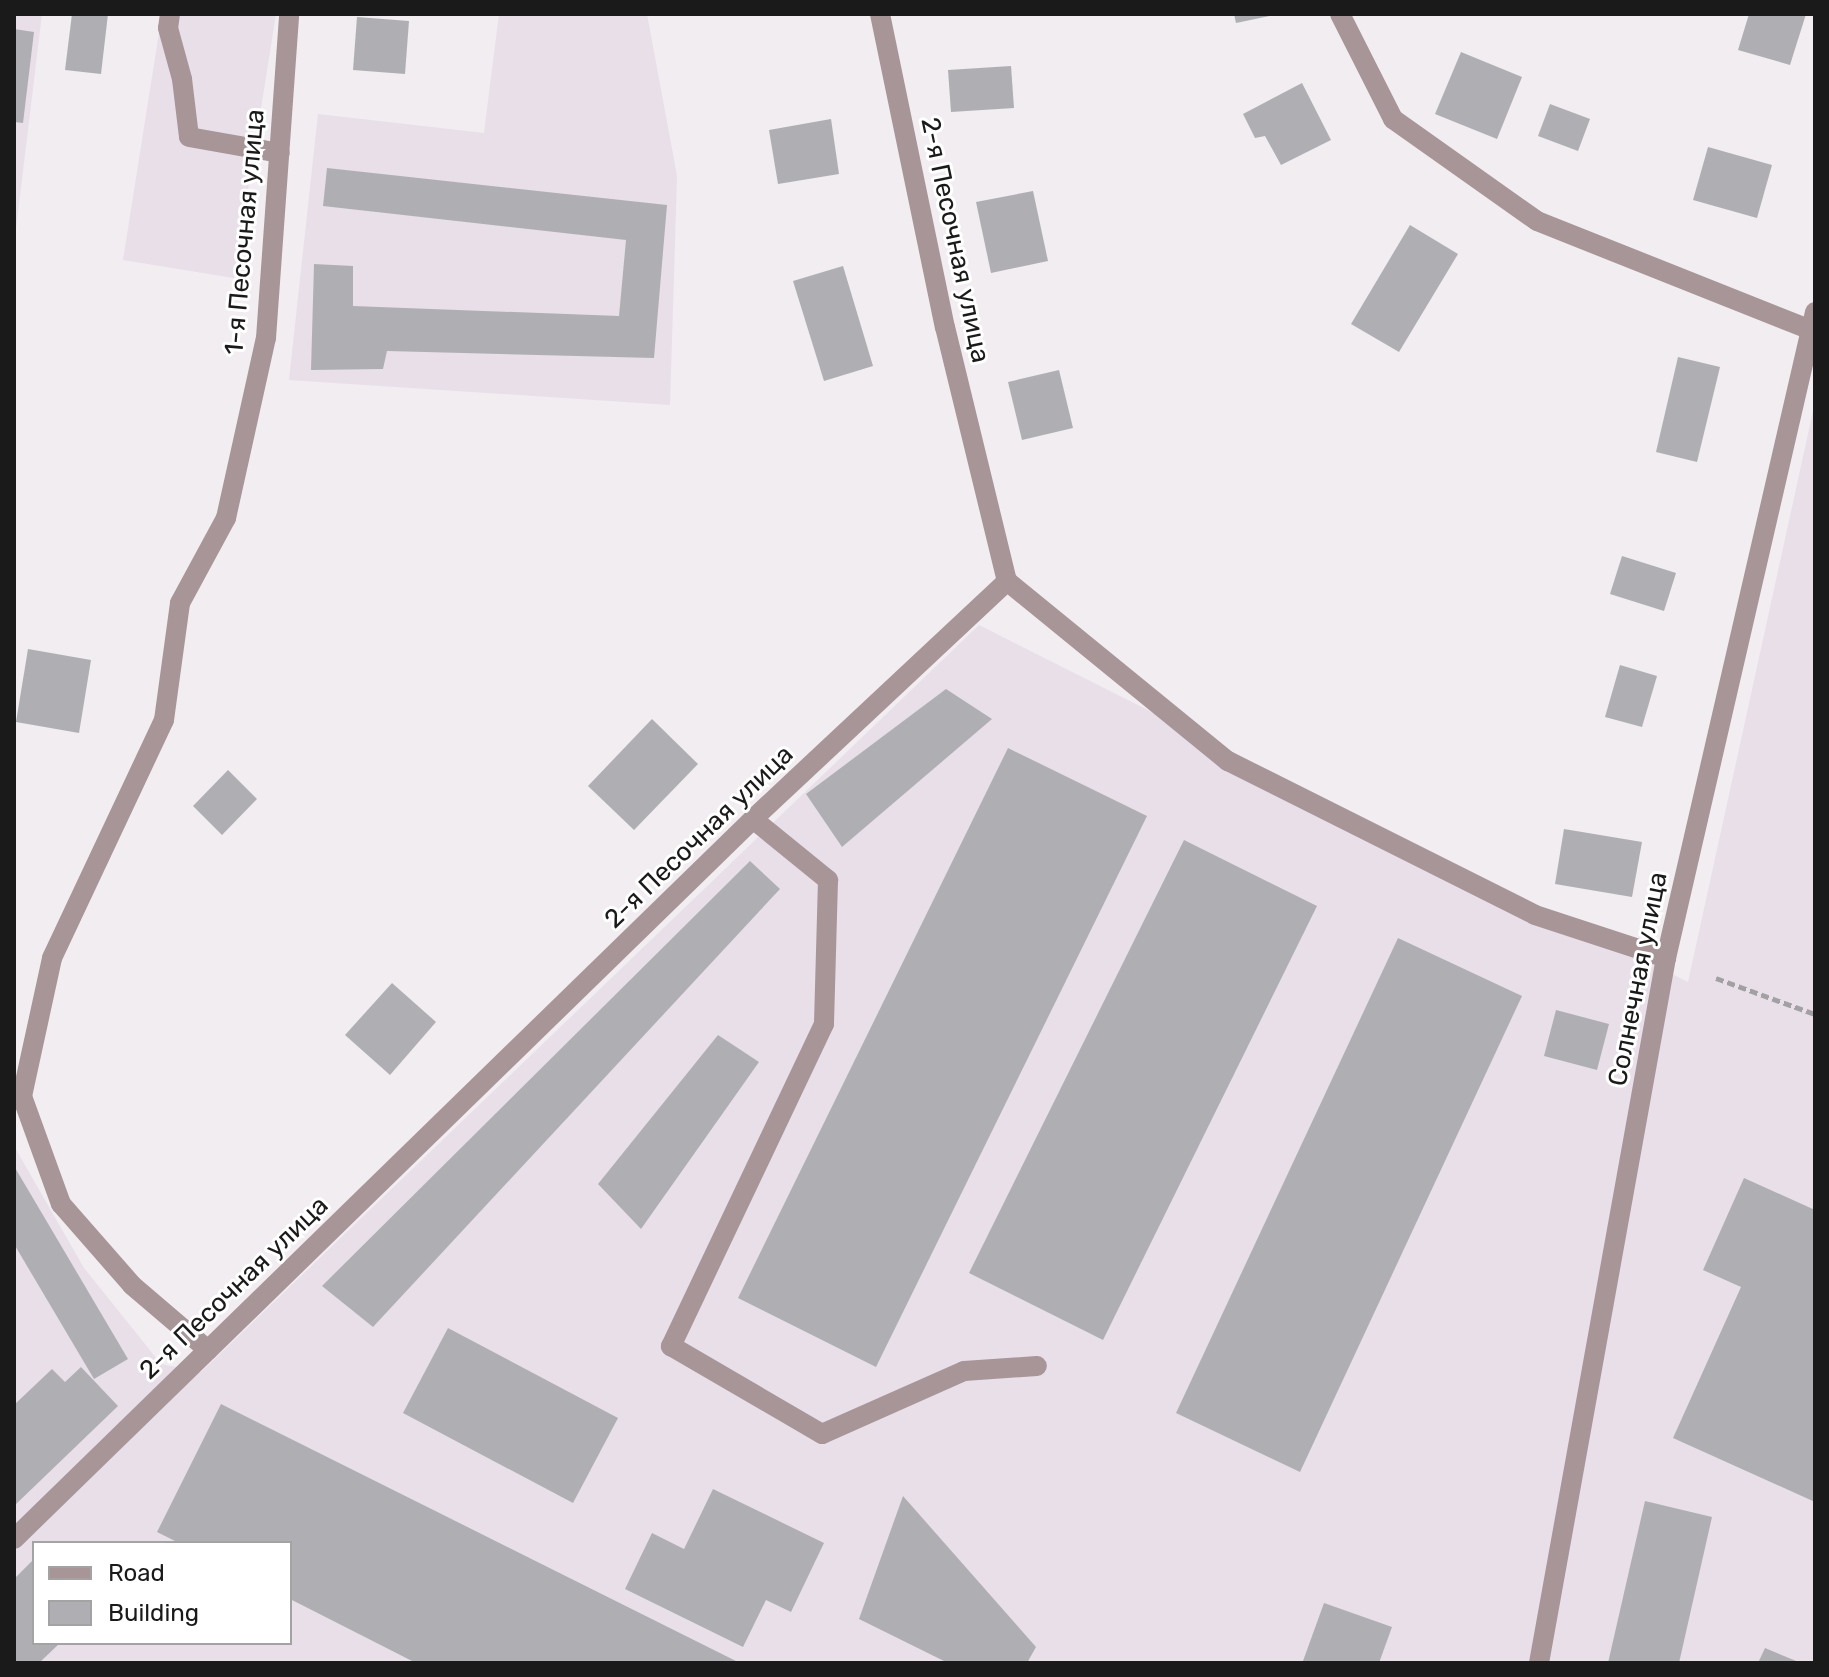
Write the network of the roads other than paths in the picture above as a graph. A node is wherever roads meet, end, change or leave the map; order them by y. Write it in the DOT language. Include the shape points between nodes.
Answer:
graph roads {
  1 [pos="170,14"];
  2 [pos="289,14"];
  3 [pos="880,14"];
  4 [pos="1340,14"];
  5 [pos="280,153"];
  6 [pos="1813,321"];
  7 [pos="1007,581"];
  8 [pos="753,819"];
  9 [pos="1666,958"];
  10 [pos="208,1350"];
  11 [pos="1037,1366"];
  12 [pos="14,1539"];
  13 [pos="1539,1663"];
  1 -- 5 [label="street" via="168,28 182,79 189,137"];
  2 -- 5 [label="street, 1-я Песочная улица"];
  3 -- 7 [label="street, 2-я Песочная улица" via="945,327"];
  4 -- 6 [label="street" via="1393,119 1537,221"];
  5 -- 10 [label="street, 1-я Песочная улица" via="266,338 226,518 180,603 164,720 52,958 22,1096 61,1204 132,1285"];
  6 -- 9 [label="street, Солнечная улица"];
  7 -- 8 [label="street, 2-я Песочная улица"];
  7 -- 9 [label="street" via="1228,761 1535,915"];
  8 -- 10 [label="street, 2-я Песочная улица"];
  8 -- 11 [label="street" via="828,880 824,1024 671,1346 822,1434 964,1371"];
  9 -- 13 [label="street, Солнечная улица"];
  10 -- 12 [label="street, 2-я Песочная улица"];
}
